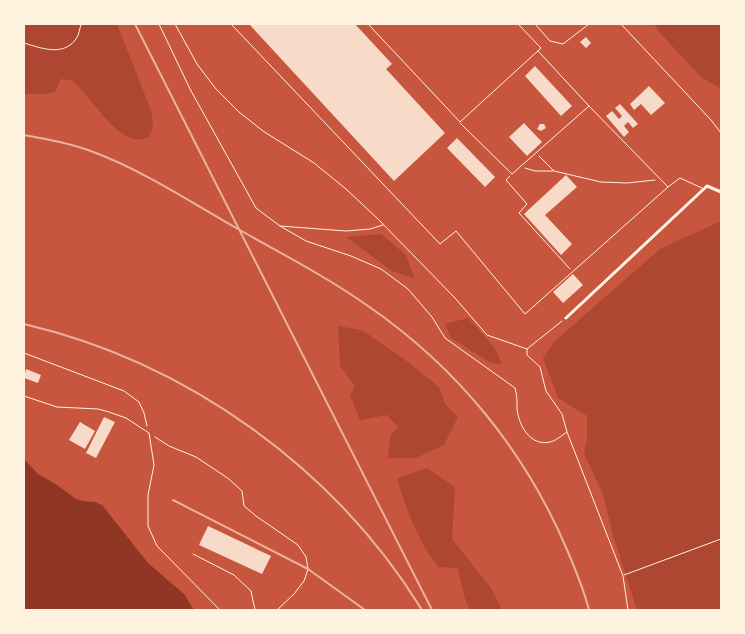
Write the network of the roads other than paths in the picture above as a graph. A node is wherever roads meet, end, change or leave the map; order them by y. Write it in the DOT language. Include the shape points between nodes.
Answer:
graph roads {
  1 [pos="231,24"];
  2 [pos="368,24"];
  3 [pos="518,24"];
  4 [pos="538,51"];
  5 [pos="589,106"];
  6 [pos="460,122"];
  7 [pos="668,187"];
  8 [pos="704,189"];
  9 [pos="721,192"];
  10 [pos="566,318"];
  11 [pos="24,396"];
  12 [pos="193,554"];
  13 [pos="220,610"];
  14 [pos="255,610"];
  1 -- 7 [label="lane" via="440,244 456,231 525,314"];
  2 -- 6 [label="lane"];
  3 -- 4 [label="lane" via="541,48"];
  4 -- 5 [label="lane"];
  4 -- 6 [label="lane"];
  5 -- 6 [label="lane" via="512,174"];
  5 -- 7 [label="lane"];
  7 -- 8 [label="lane" via="680,178"];
  8 -- 9 [label="street" via="707,186"];
  8 -- 10 [label="street"];
  11 -- 13 [label="lane" via="57,407 110,412 149,433 154,465 148,496 151,537"];
  12 -- 14 [label="lane" via="234,575 251,591"];
}
